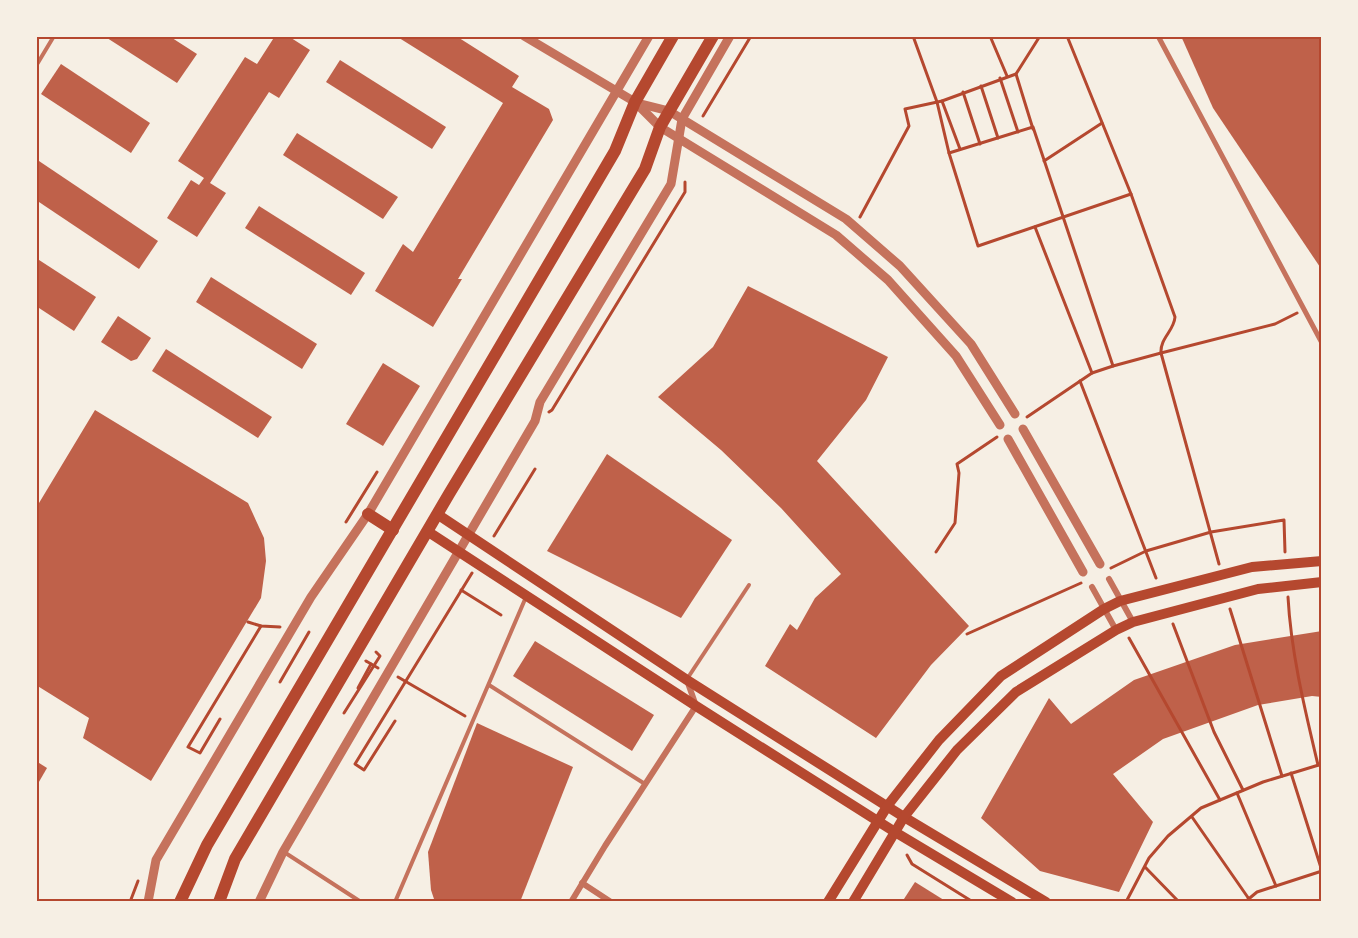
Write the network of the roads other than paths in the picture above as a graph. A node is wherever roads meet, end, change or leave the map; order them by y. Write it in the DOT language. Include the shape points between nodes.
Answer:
graph roads {
  1 [pos="54,36"];
  2 [pos="524,36"];
  3 [pos="649,36"];
  4 [pos="673,36"];
  5 [pos="713,36"];
  6 [pos="730,36"];
  7 [pos="1158,36"];
  8 [pos="36,66"];
  9 [pos="616,91"];
  10 [pos="635,102"];
  11 [pos="669,111"];
  12 [pos="682,119"];
  13 [pos="660,127"];
  14 [pos="679,139"];
  15 [pos="1322,343"];
  16 [pos="1015,414"];
  17 [pos="1000,425"];
  18 [pos="1023,429"];
  19 [pos="1008,439"];
  20 [pos="368,514"];
  21 [pos="437,514"];
  22 [pos="393,530"];
  23 [pos="427,531"];
  24 [pos="469,534"];
  25 [pos="459,552"];
  26 [pos="1322,561"];
  27 [pos="1103,567"];
  28 [pos="1085,576"];
  29 [pos="1109,579"];
  30 [pos="1322,582"];
  31 [pos="749,585"];
  32 [pos="1092,587"];
  33 [pos="527,596"];
  34 [pos="1120,601"];
  35 [pos="1104,609"];
  36 [pos="1133,622"];
  37 [pos="1116,630"];
  38 [pos="687,680"];
  39 [pos="489,685"];
  40 [pos="696,706"];
  41 [pos="645,784"];
  42 [pos="888,805"];
  43 [pos="904,817"];
  44 [pos="879,820"];
  45 [pos="895,832"];
  46 [pos="283,852"];
  47 [pos="582,883"];
  48 [pos="148,902"];
  49 [pos="180,902"];
  50 [pos="219,902"];
  51 [pos="259,902"];
  52 [pos="361,902"];
  53 [pos="395,902"];
  54 [pos="571,902"];
  55 [pos="611,902"];
  56 [pos="828,902"];
  57 [pos="853,902"];
  58 [pos="1012,902"];
  59 [pos="1046,902"];
  1 -- 8 [label="lane"];
  2 -- 9 [label="street"];
  3 -- 9 [label="street"];
  4 -- 10 [label="main road"];
  5 -- 11 [label="main road"];
  6 -- 12 [label="street"];
  7 -- 15 [label="street"];
  9 -- 10 [label="street"];
  9 -- 20 [label="street"];
  10 -- 11 [label="street"];
  10 -- 13 [label="street"];
  10 -- 22 [label="main road" via="615,151"];
  11 -- 12 [label="street"];
  11 -- 13 [label="main road"];
  12 -- 14 [label="street"];
  12 -- 16 [label="street" via="854,226 900,266 971,344"];
  13 -- 14 [label="street"];
  13 -- 21 [label="main road" via="645,169"];
  14 -- 17 [label="street" via="836,235 888,280 956,356"];
  14 -- 24 [label="street" via="671,184 540,402 535,421"];
  18 -- 27 [label="street"];
  19 -- 28 [label="street"];
  20 -- 22 [label="main road"];
  20 -- 48 [label="street" via="311,597 156,860"];
  21 -- 23 [label="main road"];
  21 -- 24 [label="main road"];
  22 -- 49 [label="main road" via="207,845"];
  23 -- 25 [label="main road"];
  23 -- 50 [label="main road" via="235,859"];
  24 -- 25 [label="street"];
  24 -- 38 [label="main road"];
  25 -- 33 [label="main road"];
  25 -- 46 [label="street"];
  26 -- 34 [label="main road" via="1252,567"];
  29 -- 34 [label="street"];
  30 -- 36 [label="main road" via="1258,589"];
  31 -- 38 [label="lane"];
  32 -- 35 [label="street"];
  33 -- 39 [label="lane"];
  33 -- 40 [label="main road"];
  34 -- 35 [label="main road"];
  34 -- 36 [label="street"];
  35 -- 37 [label="street"];
  35 -- 42 [label="main road" via="1001,676 939,740"];
  36 -- 37 [label="main road"];
  37 -- 43 [label="main road" via="1016,692 957,750"];
  38 -- 40 [label="street"];
  38 -- 42 [label="main road"];
  39 -- 41 [label="lane"];
  39 -- 53 [label="lane"];
  40 -- 41 [label="street"];
  40 -- 44 [label="main road"];
  41 -- 47 [label="street"];
  42 -- 43 [label="main road"];
  42 -- 44 [label="main road"];
  43 -- 45 [label="main road"];
  43 -- 59 [label="main road"];
  44 -- 45 [label="main road"];
  44 -- 56 [label="main road"];
  45 -- 57 [label="main road"];
  45 -- 58 [label="main road"];
  46 -- 51 [label="street"];
  46 -- 52 [label="lane"];
  47 -- 54 [label="street"];
  47 -- 55 [label="street"];
}
